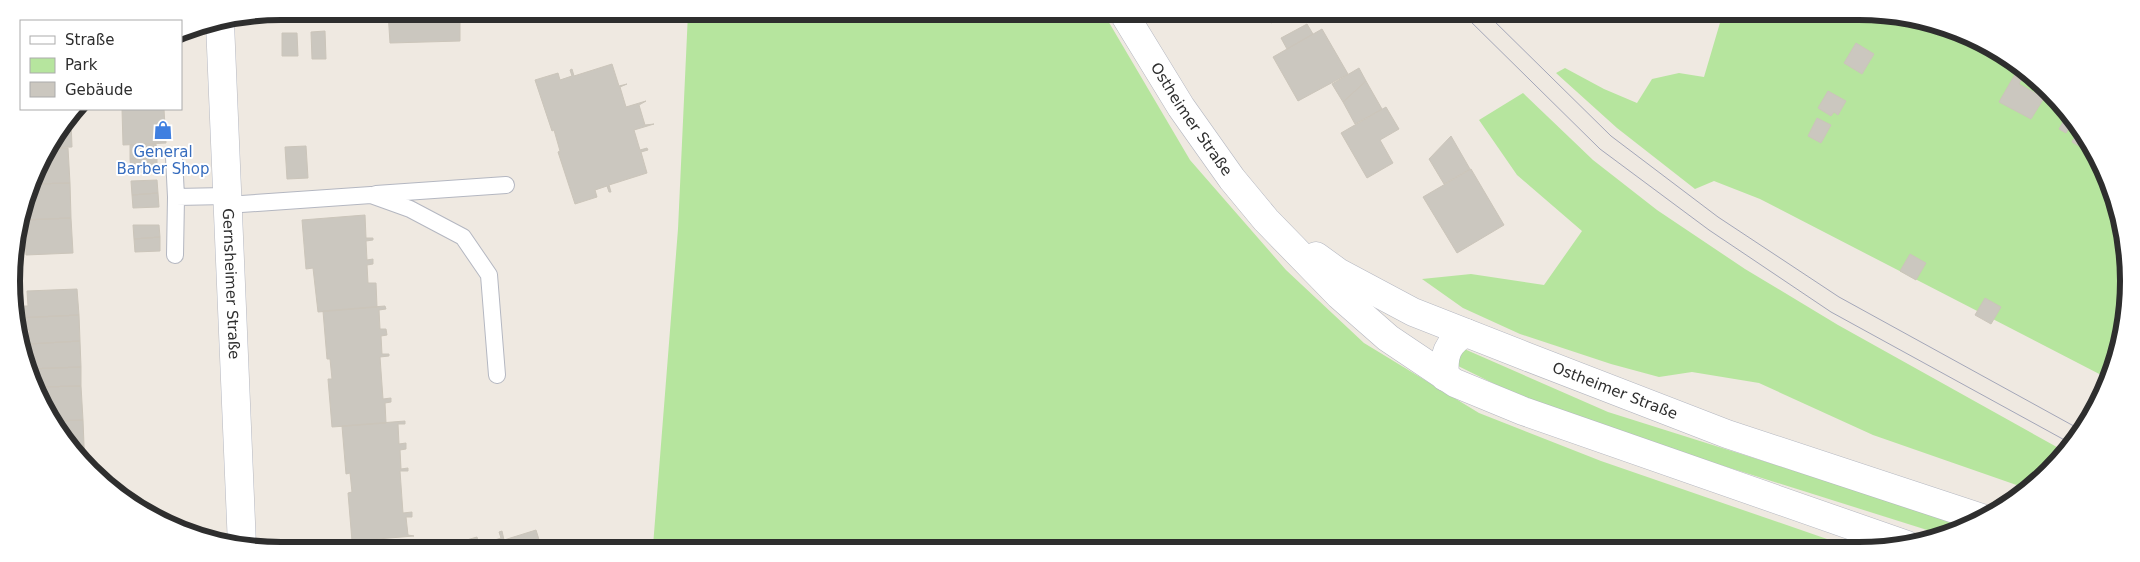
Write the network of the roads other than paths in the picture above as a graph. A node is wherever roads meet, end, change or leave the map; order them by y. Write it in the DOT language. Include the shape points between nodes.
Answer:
graph roads {
  1 [pos="1128,20"];
  2 [pos="220,27"];
  3 [pos="174,157"];
  4 [pos="506,185"];
  5 [pos="370,195"];
  6 [pos="176,197"];
  7 [pos="226,200"];
  8 [pos="1266,220"];
  9 [pos="175,255"];
  10 [pos="1466,332"];
  11 [pos="497,375"];
  12 [pos="1445,377"];
  13 [pos="1974,515"];
  14 [pos="242,539"];
  15 [pos="1893,540"];
  1 -- 8 [label="main road, Ostheimer Straße" via="1181,107 1232,179"];
  2 -- 7 [label="main road, Gernsheimer Straße"];
  3 -- 6 [label="lane"];
  4 -- 5 [label="lane"];
  5 -- 7 [label="lane"];
  5 -- 11 [label="lane" via="410,210 463,238 489,275"];
  6 -- 7 [label="lane"];
  6 -- 9 [label="lane"];
  7 -- 14 [label="main road, Gernsheimer Straße"];
  8 -- 10 [label="main road, Ostheimer Straße" via="1338,272 1414,312"];
  8 -- 12 [label="main road, Ostheimer Straße" via="1338,296 1388,338"];
  10 -- 12 [label="main road" via="1454,339 1446,350"];
  10 -- 13 [label="main road, Ostheimer Straße" via="1727,434"];
  12 -- 15 [label="main road, Ostheimer Straße" via="1523,411"];
}
